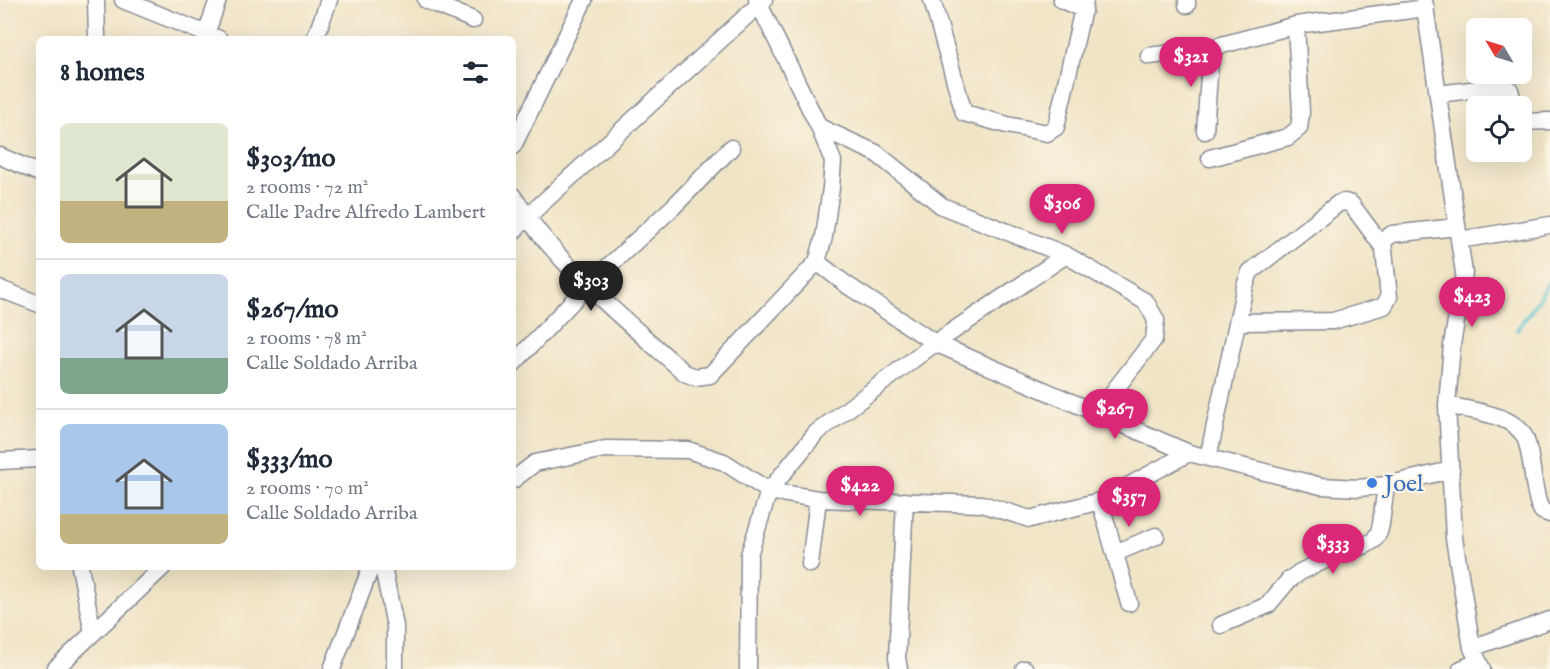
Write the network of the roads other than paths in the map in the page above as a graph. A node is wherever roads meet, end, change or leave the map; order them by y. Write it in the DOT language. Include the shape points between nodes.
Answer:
graph roads {
  1 [pos="96,0"];
  2 [pos="123,0"];
  3 [pos="218,0"];
  4 [pos="329,0"];
  5 [pos="426,0"];
  6 [pos="584,0"];
  7 [pos="932,0"];
  8 [pos="1062,0"];
  9 [pos="760,2"];
  10 [pos="1425,4"];
  11 [pos="1085,5"];
  12 [pos="473,20"];
  13 [pos="1296,25"];
  14 [pos="97,36"];
  15 [pos="212,36"];
  16 [pos="316,36"];
  17 [pos="1212,48"];
  18 [pos="1149,56"];
  19 [pos="1438,94"];
  20 [pos="1512,96"];
  21 [pos="1550,121"];
  22 [pos="1532,122"];
  23 [pos="819,127"];
  24 [pos="1204,131"];
  25 [pos="516,140"];
  26 [pos="731,148"];
  27 [pos="0,156"];
  28 [pos="1210,158"];
  29 [pos="36,172"];
  30 [pos="516,201"];
  31 [pos="526,218"];
  32 [pos="1550,225"];
  33 [pos="516,229"];
  34 [pos="1458,233"];
  35 [pos="1383,247"];
  36 [pos="1066,255"];
  37 [pos="817,262"];
  38 [pos="587,285"];
  39 [pos="0,289"];
  40 [pos="36,303"];
  41 [pos="1237,322"];
  42 [pos="935,344"];
  43 [pos="516,361"];
  44 [pos="1448,405"];
  45 [pos="1097,413"];
  46 [pos="1190,453"];
  47 [pos="1208,458"];
  48 [pos="36,459"];
  49 [pos="0,461"];
  50 [pos="1450,470"];
  51 [pos="516,478"];
  52 [pos="1386,485"];
  53 [pos="770,491"];
  54 [pos="818,499"];
  55 [pos="905,501"];
  56 [pos="1100,501"];
  57 [pos="1550,514"];
  58 [pos="1156,536"];
  59 [pos="1115,553"];
  60 [pos="810,564"];
  61 [pos="81,570"];
  62 [pos="160,570"];
  63 [pos="370,570"];
  64 [pos="384,570"];
  65 [pos="1129,603"];
  66 [pos="1550,620"];
  67 [pos="1221,626"];
  68 [pos="93,633"];
  69 [pos="1477,660"];
  70 [pos="54,669"];
  71 [pos="333,669"];
  72 [pos="395,669"];
  73 [pos="748,669"];
  74 [pos="899,669"];
  75 [pos="1461,669"];
  1 -- 14 [label="street"];
  2 -- 15 [label="street"];
  3 -- 15 [label="street"];
  4 -- 16 [label="street"];
  5 -- 12 [label="street"];
  6 -- 25 [label="street"];
  7 -- 11 [label="street" via="964,113 1047,133 1056,127"];
  8 -- 11 [label="street"];
  9 -- 23 [label="street"];
  9 -- 31 [label="street"];
  10 -- 13 [label="street"];
  10 -- 19 [label="street"];
  13 -- 17 [label="street"];
  13 -- 28 [label="street" via="1299,128 1288,137"];
  17 -- 18 [label="street"];
  17 -- 24 [label="street"];
  19 -- 20 [label="street" via="1504,86"];
  19 -- 34 [label="street"];
  21 -- 22 [label="street"];
  23 -- 36 [label="street" via="876,153 942,206"];
  23 -- 37 [label="street" via="833,161 824,237"];
  26 -- 38 [label="street"];
  27 -- 29 [label="street"];
  30 -- 31 [label="street"];
  31 -- 33 [label="street"];
  31 -- 38 [label="street"];
  32 -- 34 [label="street"];
  34 -- 35 [label="street" via="1392,234 1383,241"];
  34 -- 44 [label="street" via="1464,273 1452,345"];
  35 -- 41 [label="street" via="1389,297 1384,306 1333,321"];
  35 -- 41 [label="street" via="1351,204 1339,203 1250,272"];
  36 -- 42 [label="street"];
  36 -- 45 [label="street" via="1146,302 1156,320 1154,339"];
  37 -- 38 [label="street" via="710,375 702,377 685,373"];
  37 -- 42 [label="street"];
  38 -- 43 [label="street"];
  39 -- 40 [label="street"];
  41 -- 47 [label="street"];
  42 -- 45 [label="street"];
  42 -- 53 [label="street" via="816,433"];
  44 -- 50 [label="street"];
  44 -- 57 [label="street" via="1509,421 1519,428 1526,440 1539,505"];
  45 -- 46 [label="street"];
  46 -- 47 [label="street"];
  46 -- 56 [label="street"];
  47 -- 52 [label="street" via="1321,486"];
  48 -- 49 [label="street"];
  50 -- 52 [label="street"];
  50 -- 69 [label="street" via="1454,538"];
  51 -- 53 [label="street" via="535,463 605,449 687,450 724,462"];
  52 -- 67 [label="street" via="1381,524 1374,540 1300,572 1268,605"];
  53 -- 54 [label="street"];
  53 -- 73 [label="street" via="749,555"];
  54 -- 55 [label="street"];
  54 -- 60 [label="street"];
  55 -- 56 [label="street" via="982,504 1030,519"];
  55 -- 74 [label="street"];
  56 -- 59 [label="street"];
  58 -- 59 [label="street"];
  59 -- 65 [label="street"];
  61 -- 68 [label="street"];
  62 -- 68 [label="street"];
  63 -- 71 [label="street"];
  64 -- 72 [label="street" via="395,626"];
  66 -- 69 [label="street"];
  68 -- 70 [label="street"];
  69 -- 75 [label="street"];
}
